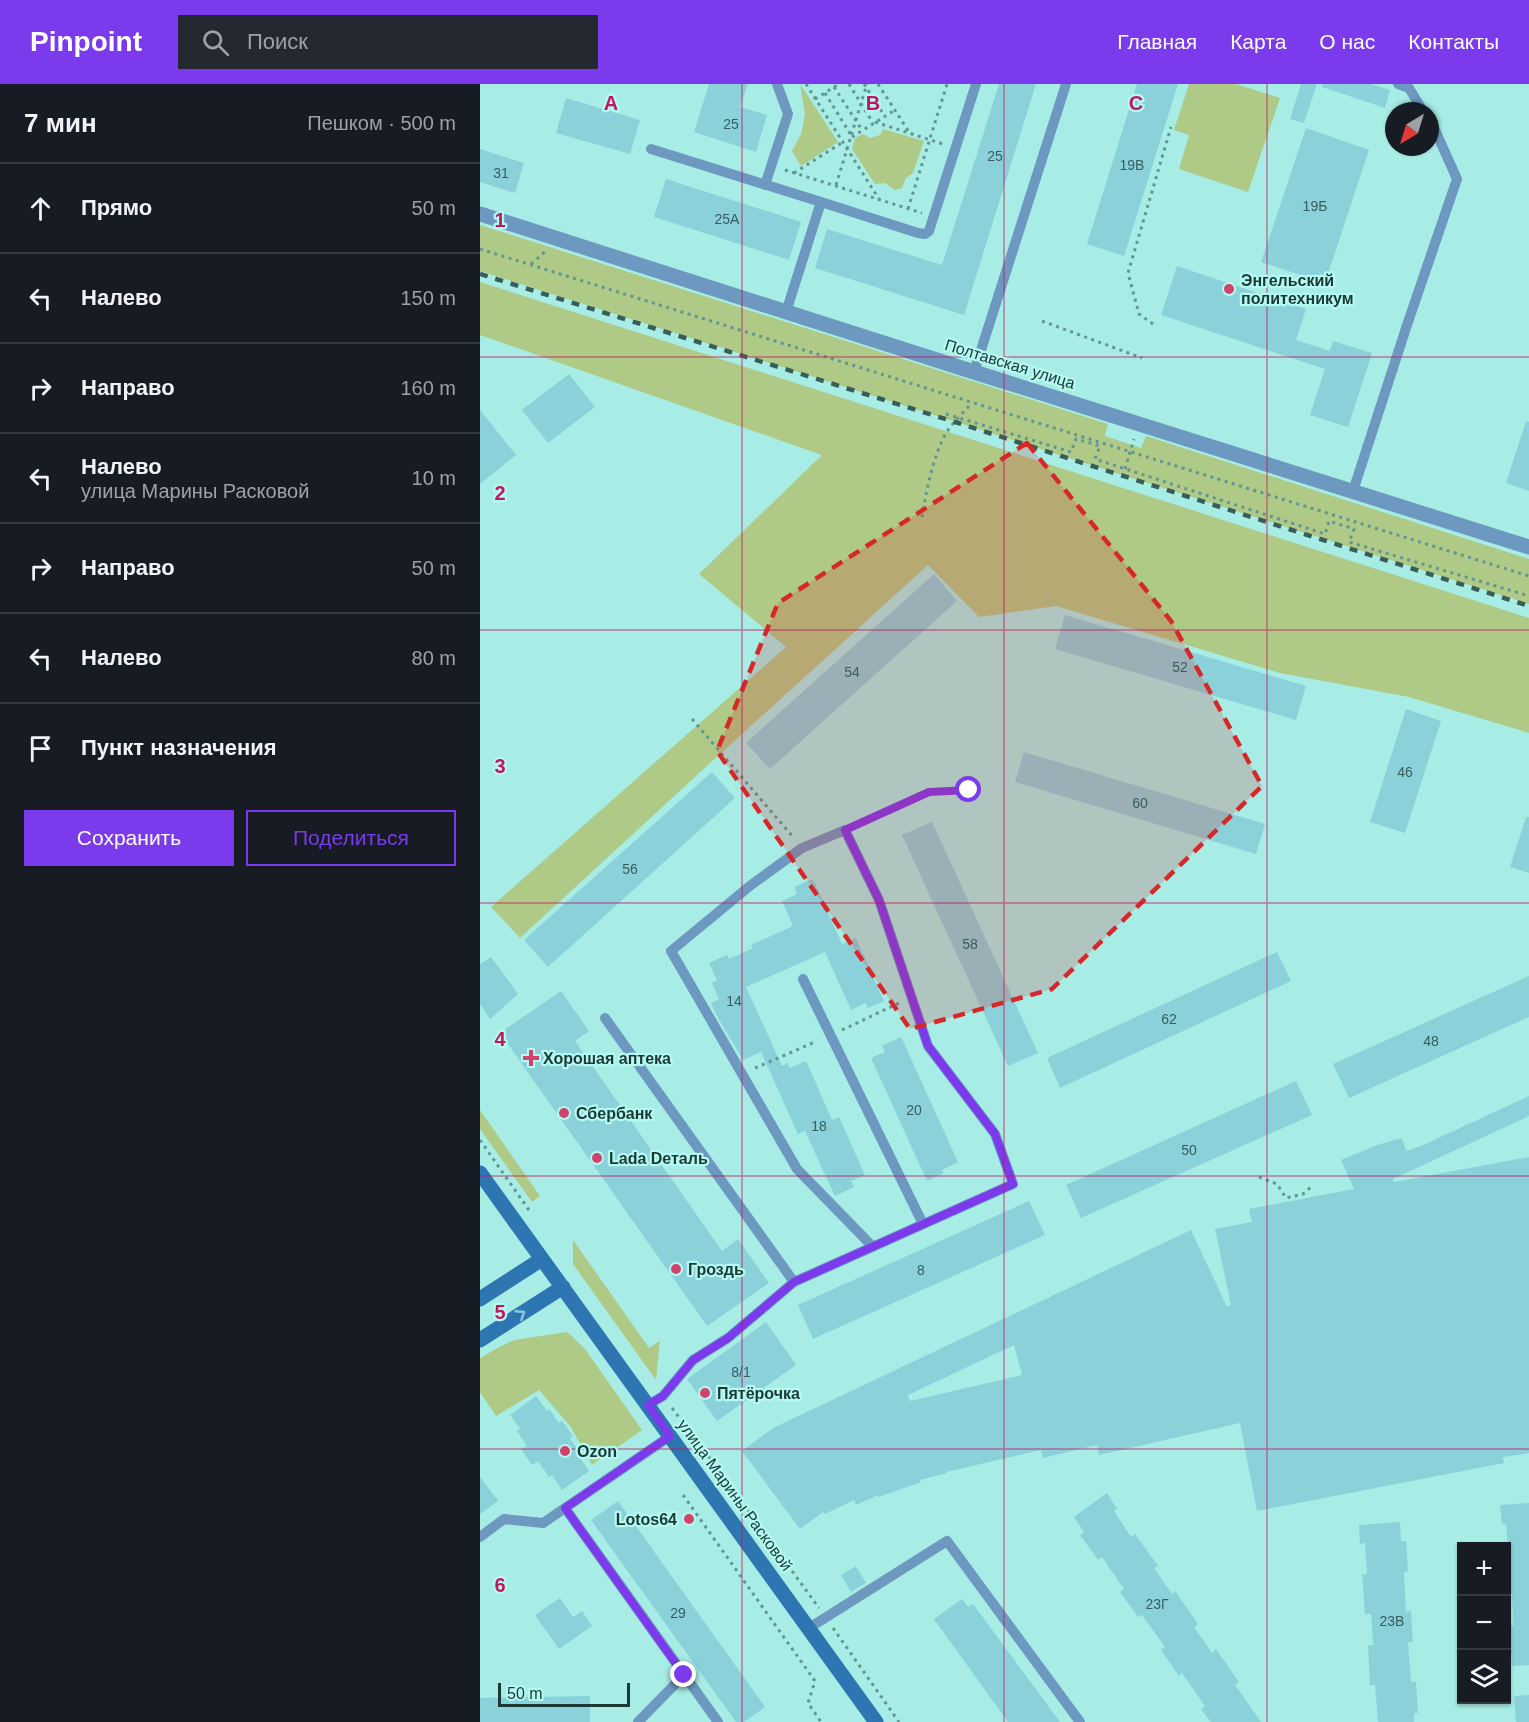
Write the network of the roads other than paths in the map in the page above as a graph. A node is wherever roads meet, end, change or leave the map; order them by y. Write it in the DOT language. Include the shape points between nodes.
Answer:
graph roads {
  1 [pos="777,84"];
  2 [pos="976,84"];
  3 [pos="1066,84"];
  4 [pos="1398,84"];
  5 [pos="1418,102"];
  6 [pos="1439,139"];
  7 [pos="651,149"];
  8 [pos="765,184"];
  9 [pos="821,202"];
  10 [pos="480,214"];
  11 [pos="786,312"];
  12 [pos="974,372"];
  13 [pos="1353,491"];
  14 [pos="1529,547"];
  15 [pos="804,978"];
  16 [pos="605,1018"];
  17 [pos="480,1173"];
  18 [pos="923,1224"];
  19 [pos="873,1246"];
  20 [pos="542,1259"];
  21 [pos="794,1282"];
  22 [pos="563,1287"];
  23 [pos="480,1299"];
  24 [pos="480,1340"];
  25 [pos="648,1405"];
  26 [pos="670,1436"];
  27 [pos="565,1508"];
  28 [pos="480,1537"];
  29 [pos="809,1628"];
  30 [pos="684,1675"];
  31 [pos="638,1722"];
  32 [pos="718,1722"];
  33 [pos="876,1722"];
  34 [pos="1080,1722"];
  1 -- 8 [label="lane" via="788,114"];
  2 -- 9 [label="lane" via="930,231 918,233"];
  3 -- 12 [label="lane"];
  4 -- 5 [label="lane" via="1409,88"];
  6 -- 13 [label="lane" via="1457,179"];
  7 -- 8 [label="lane"];
  8 -- 9 [label="lane"];
  9 -- 11 [label="lane"];
  10 -- 11 [label="street, Полтавская улица"];
  11 -- 12 [label="street, Полтавская улица"];
  12 -- 13 [label="street, Полтавская улица"];
  13 -- 14 [label="street, Полтавская улица"];
  15 -- 18 [label="lane"];
  16 -- 21 [label="lane"];
  17 -- 20 [label="main road, улица Марины Расковой"];
  18 -- 19 [label="lane"];
  18 -- 19 [label="lane" via="1013,1184 995,1134 928,1046 879,900 845,830 802,848 671,951 797,1170"];
  19 -- 21 [label="lane"];
  20 -- 22 [label="main road, улица Марины Расковой"];
  20 -- 23 [label="main road"];
  21 -- 25 [label="lane" via="728,1338 693,1360 663,1396"];
  24 -- 22 [label="main road, one-way"];
  22 -- 25 [label="main road, улица Марины Расковой"];
  25 -- 26 [label="main road, улица Марины Расковой"];
  26 -- 27 [label="lane"];
  26 -- 29 [label="main road, улица Марины Расковой"];
  27 -- 28 [label="lane" via="543,1523 504,1519"];
  27 -- 30 [label="lane"];
  29 -- 33 [label="main road, улица Марины Расковой"];
  29 -- 34 [label="lane" via="947,1541"];
  30 -- 31 [label="lane"];
  30 -- 32 [label="lane"];
}
